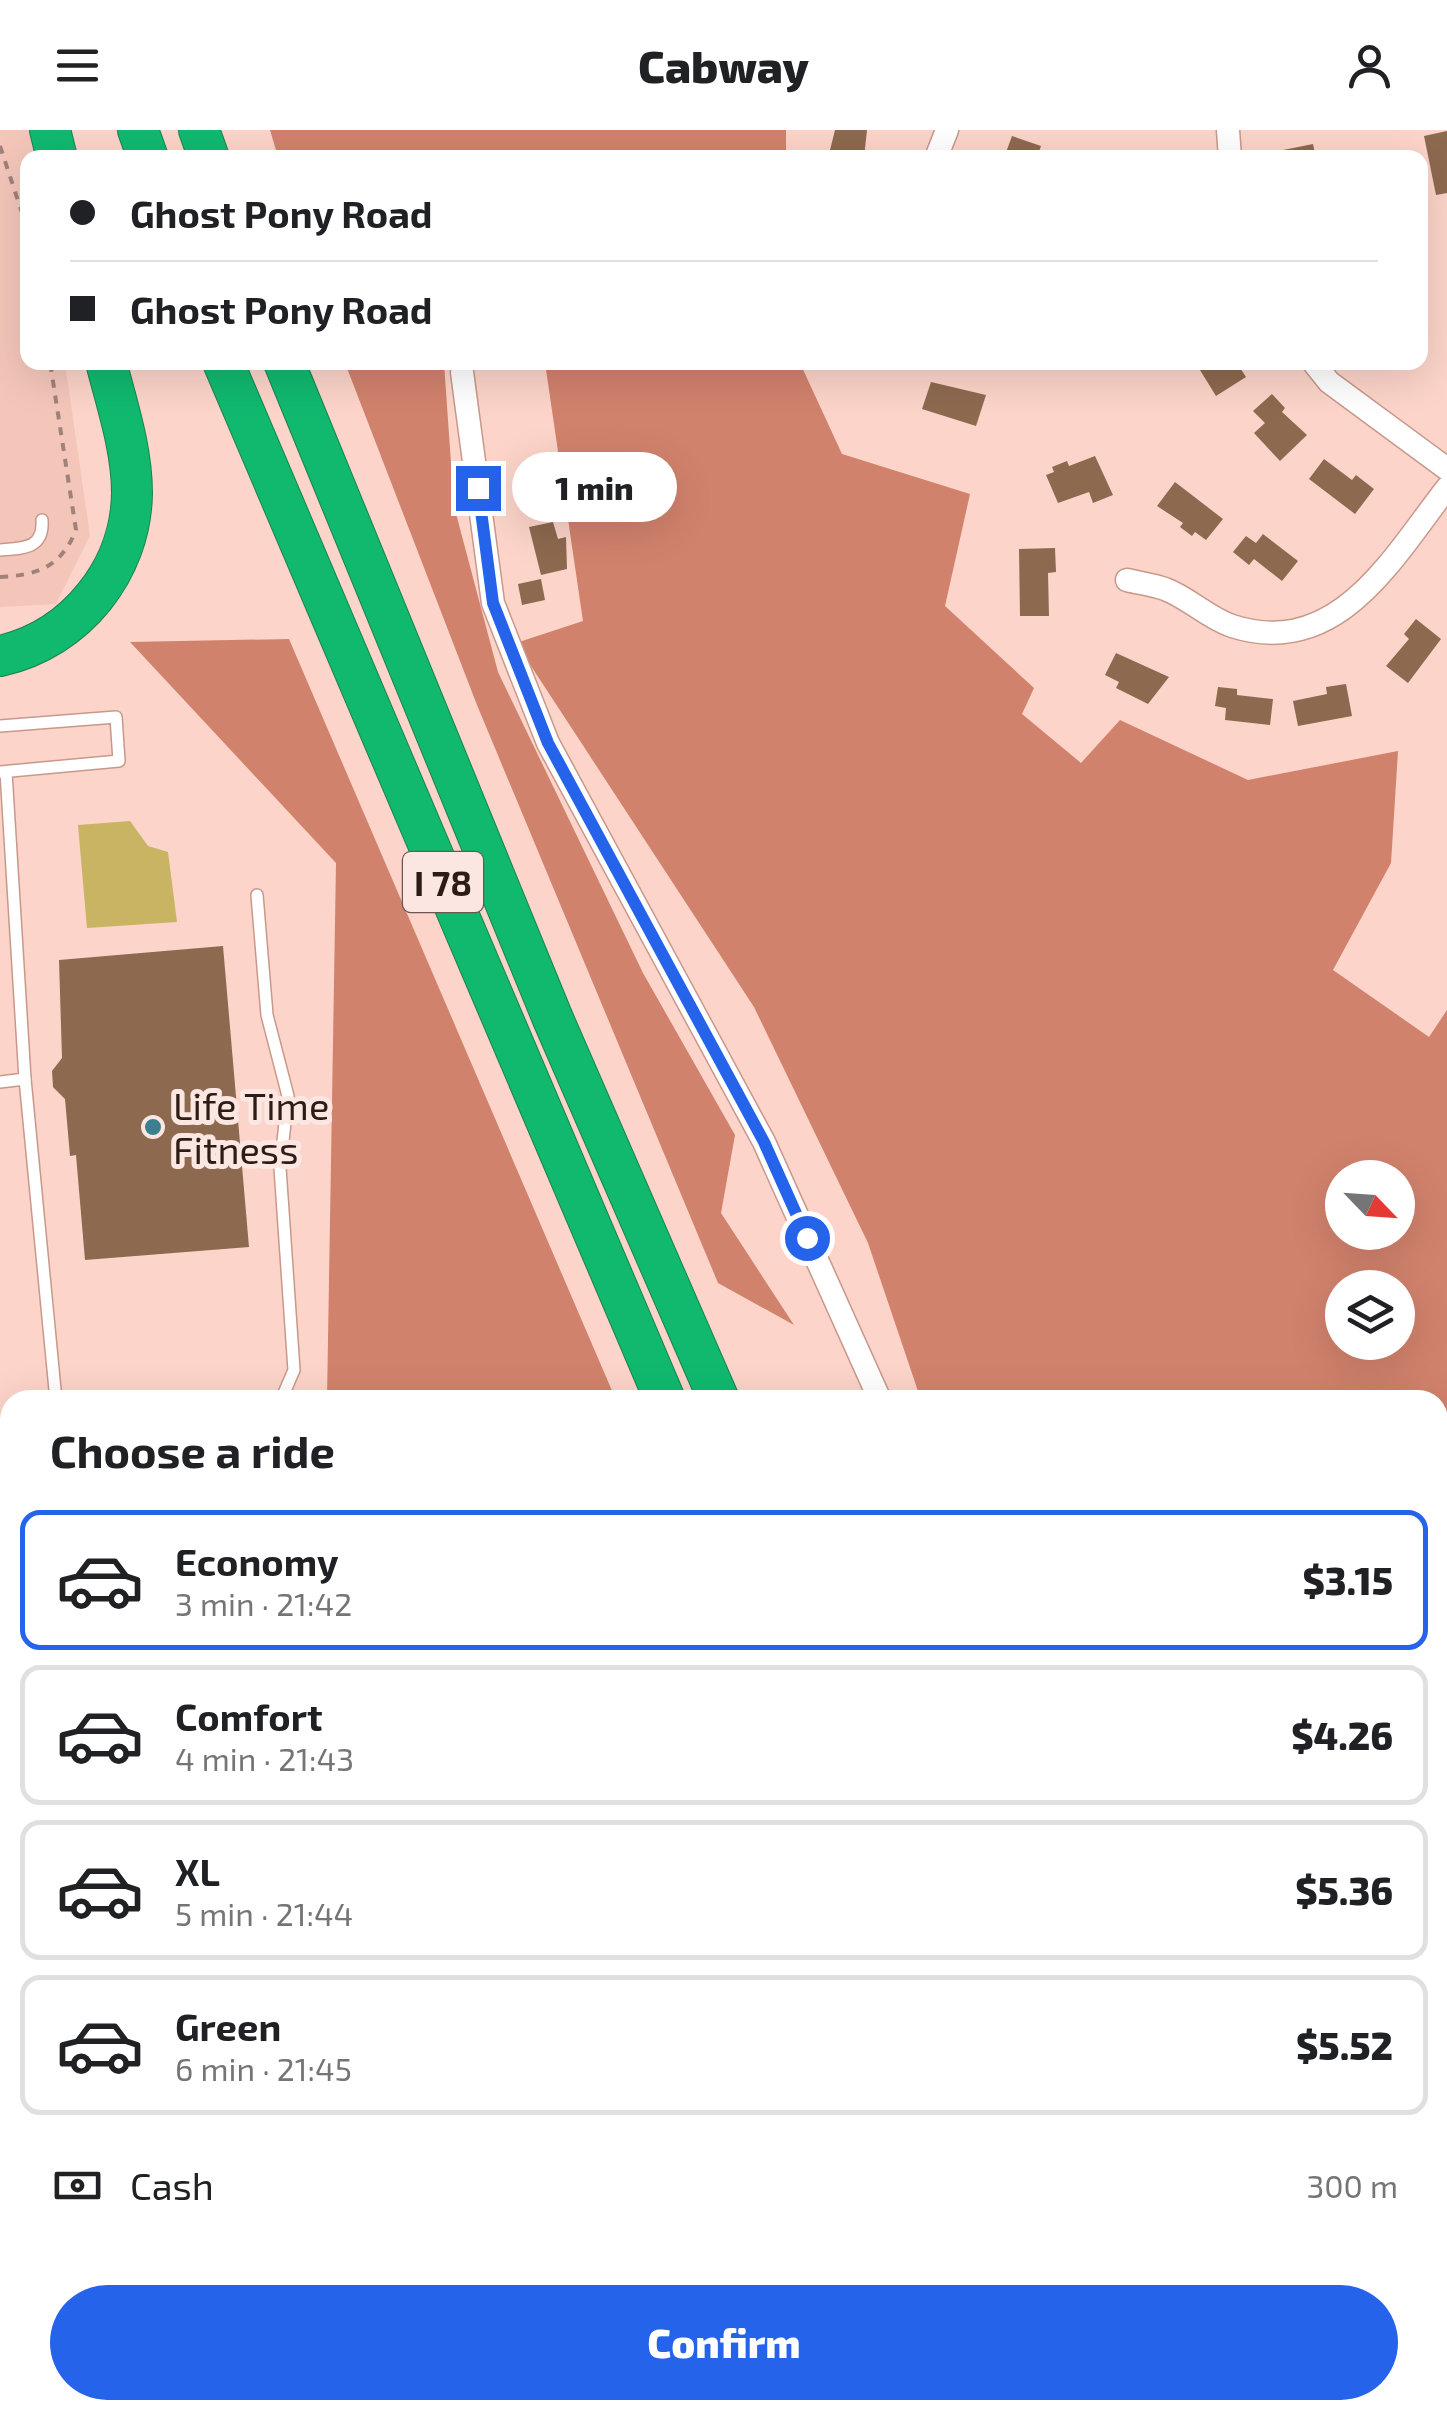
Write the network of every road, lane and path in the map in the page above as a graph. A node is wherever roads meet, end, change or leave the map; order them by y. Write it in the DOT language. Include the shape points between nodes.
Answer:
graph roads {
  1 [pos="0,146"];
  2 [pos="20,207"];
  3 [pos="51,370"];
  4 [pos="108,370"];
  5 [pos="227,370"];
  6 [pos="287,370"];
  7 [pos="1318,370"];
  8 [pos="462,372"];
  9 [pos="1447,469"];
  10 [pos="1447,488"];
  11 [pos="42,520"];
  12 [pos="0,550"];
  13 [pos="0,577"];
  14 [pos="1127,580"];
  15 [pos="0,656"];
  16 [pos="0,726"];
  17 [pos="3,772"];
  18 [pos="256,894"];
  19 [pos="26,1080"];
  20 [pos="0,1082"];
  21 [pos="700,1356"];
  22 [pos="55,1390"];
  23 [pos="285,1390"];
  24 [pos="661,1390"];
  25 [pos="715,1390"];
  26 [pos="723,1390"];
  27 [pos="876,1390"];
  1 -- 2 [label="path"];
  3 -- 13 [label="path" via="76,530 68,550 44,571"];
  4 -- 15 [label="highway" via="132,491 121,551 108,580 68,625"];
  5 -- 24 [label="highway, I 78"];
  6 -- 21 [label="highway, I 78" via="538,984"];
  7 -- 9 [label="street"];
  8 -- 27 [label="street" via="493,603 548,743 764,1142"];
  10 -- 14 [label="street" via="1360,599 1304,630 1240,628 1166,590"];
  11 -- 12 [label="lane" via="35,544"];
  16 -- 17 [label="lane" via="116,716 119,761"];
  17 -- 19 [label="lane"];
  18 -- 23 [label="lane" via="267,1015 288,1096 280,1168 294,1370"];
  19 -- 20 [label="lane"];
  19 -- 22 [label="lane"];
  21 -- 25 [label="highway, I 78"];
  21 -- 26 [label="highway"];
}
